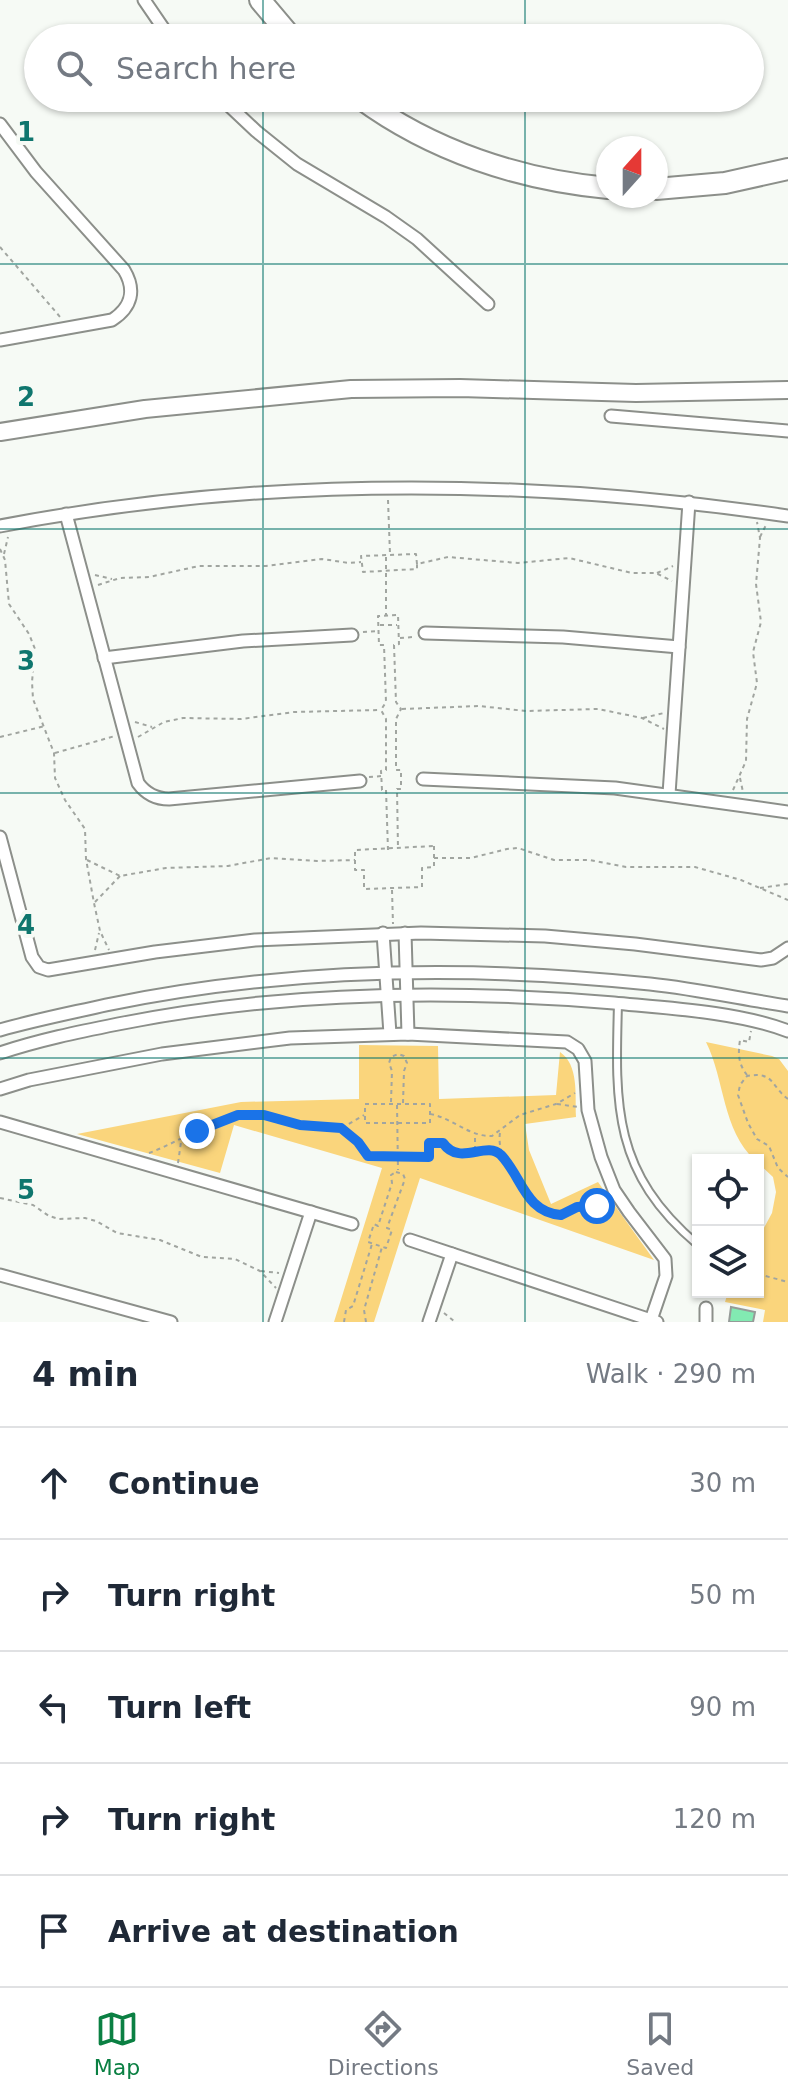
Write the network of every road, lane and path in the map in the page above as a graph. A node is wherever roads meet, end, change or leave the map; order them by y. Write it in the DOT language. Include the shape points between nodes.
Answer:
graph roads {
  1 [pos="144,0"];
  2 [pos="260,0"];
  3 [pos="276,0"];
  4 [pos="160,24"];
  5 [pos="280,24"];
  6 [pos="286,24"];
  7 [pos="236,112"];
  8 [pos="383,112"];
  9 [pos="0,124"];
  10 [pos="788,169"];
  11 [pos="596,186"];
  12 [pos="668,188"];
  13 [pos="0,247"];
  14 [pos="488,304"];
  15 [pos="70,328"];
  16 [pos="0,340"];
  17 [pos="785,394"];
  18 [pos="611,416"];
  19 [pos="788,431"];
  20 [pos="0,432"];
  21 [pos="388,487"];
  22 [pos="689,502"];
  23 [pos="755,511"];
  24 [pos="772,513"];
  25 [pos="66,514"];
  26 [pos="788,516"];
  27 [pos="6,525"];
  28 [pos="760,538"];
  29 [pos="0,549"];
  30 [pos="4,555"];
  31 [pos="388,555"];
  32 [pos="685,561"];
  33 [pos="362,562"];
  34 [pos="417,564"];
  35 [pos="386,570"];
  36 [pos="81,572"];
  37 [pos="656,573"];
  38 [pos="113,579"];
  39 [pos="683,587"];
  40 [pos="86,590"];
  41 [pos="386,616"];
  42 [pos="378,625"];
  43 [pos="398,625"];
  44 [pos="425,633"];
  45 [pos="352,635"];
  46 [pos="679,647"];
  47 [pos="104,658"];
  48 [pos="401,709"];
  49 [pos="381,710"];
  50 [pos="675,710"];
  51 [pos="642,718"];
  52 [pos="120,719"];
  53 [pos="45,726"];
  54 [pos="153,727"];
  55 [pos="673,733"];
  56 [pos="0,737"];
  57 [pos="126,739"];
  58 [pos="54,753"];
  59 [pos="740,778"];
  60 [pos="423,779"];
  61 [pos="360,781"];
  62 [pos="733,790"];
  63 [pos="743,792"];
  64 [pos="669,794"];
  65 [pos="788,812"];
  66 [pos="0,837"];
  67 [pos="398,849"];
  68 [pos="388,850"];
  69 [pos="434,858"];
  70 [pos="86,859"];
  71 [pos="355,860"];
  72 [pos="120,876"];
  73 [pos="788,884"];
  74 [pos="392,888"];
  75 [pos="759,888"];
  76 [pos="788,900"];
  77 [pos="94,903"];
  78 [pos="100,931"];
  79 [pos="394,933"];
  80 [pos="788,948"];
  81 [pos="113,959"];
  82 [pos="92,963"];
  83 [pos="386,973"];
  84 [pos="406,973"];
  85 [pos="387,994"];
  86 [pos="407,994"];
  87 [pos="618,1004"];
  88 [pos="788,1006"];
  89 [pos="753,1022"];
  90 [pos="0,1030"];
  91 [pos="788,1031"];
  92 [pos="390,1034"];
  93 [pos="408,1034"];
  94 [pos="0,1053"];
  95 [pos="747,1076"];
  96 [pos="587,1083"];
  97 [pos="0,1089"];
  98 [pos="788,1099"];
  99 [pos="391,1104"];
  100 [pos="397,1104"];
  101 [pos="403,1104"];
  102 [pos="556,1104"];
  103 [pos="588,1110"];
  104 [pos="365,1114"];
  105 [pos="430,1114"];
  106 [pos="0,1122"];
  107 [pos="397,1123"];
  108 [pos="341,1128"];
  109 [pos="501,1132"];
  110 [pos="475,1135"];
  111 [pos="181,1141"];
  112 [pos="475,1152"];
  113 [pos="501,1155"];
  114 [pos="398,1157"];
  115 [pos="129,1159"];
  116 [pos="398,1172"];
  117 [pos="179,1174"];
  118 [pos="788,1177"];
  119 [pos="0,1198"];
  120 [pos="621,1201"];
  121 [pos="311,1212"];
  122 [pos="352,1224"];
  123 [pos="410,1240"];
  124 [pos="692,1240"];
  125 [pos="373,1243"];
  126 [pos="382,1247"];
  127 [pos="452,1254"];
  128 [pos="260,1271"];
  129 [pos="291,1274"];
  130 [pos="0,1275"];
  131 [pos="764,1276"];
  132 [pos="788,1282"];
  133 [pos="284,1296"];
  134 [pos="435,1306"];
  135 [pos="706,1308"];
  136 [pos="654,1321"];
  137 [pos="171,1322"];
  138 [pos="275,1322"];
  139 [pos="344,1322"];
  140 [pos="366,1322"];
  141 [pos="429,1322"];
  142 [pos="455,1322"];
  143 [pos="706,1322"];
  1 -- 4 [label="street"];
  2 -- 5 [label="highway"];
  3 -- 6 [label="highway"];
  7 -- 14 [label="street" via="297,164 417,239"];
  8 -- 11 [label="highway" via="489,164"];
  9 -- 15 [label="street" via="130,280 132,292 122,313"];
  10 -- 12 [label="highway"];
  13 -- 15 [label="path"];
  15 -- 16 [label="street"];
  17 -- 20 [label="main road" via="351,389 161,407"];
  18 -- 19 [label="street"];
  21 -- 22 [label="street" via="568,491"];
  21 -- 25 [label="street" via="228,495"];
  21 -- 31 [label="path"];
  22 -- 23 [label="street"];
  22 -- 32 [label="street"];
  23 -- 24 [label="street"];
  23 -- 28 [label="path"];
  24 -- 26 [label="street"];
  24 -- 28 [label="path"];
  25 -- 27 [label="street"];
  25 -- 36 [label="street"];
  27 -- 30 [label="path"];
  28 -- 59 [label="path" via="756,584 761,622 753,652 757,683"];
  29 -- 30 [label="path"];
  30 -- 53 [label="path" via="9,604 35,649 32,690"];
  31 -- 33 [label="path" via="361,556"];
  31 -- 34 [label="path" via="416,554"];
  31 -- 35 [label="path"];
  32 -- 37 [label="path"];
  32 -- 39 [label="street"];
  33 -- 35 [label="path" via="363,572"];
  33 -- 38 [label="path" via="210,565"];
  34 -- 35 [label="path" via="417,569"];
  34 -- 37 [label="path" via="448,557 518,563 569,558 624,572"];
  35 -- 41 [label="path"];
  36 -- 38 [label="path"];
  36 -- 40 [label="street"];
  37 -- 39 [label="path"];
  38 -- 40 [label="path"];
  39 -- 46 [label="street"];
  40 -- 47 [label="street"];
  41 -- 42 [label="path" via="378,616"];
  41 -- 43 [label="path" via="398,615"];
  42 -- 43 [label="path"];
  42 -- 49 [label="path" via="379,645 384,645 386,702"];
  43 -- 48 [label="path" via="396,702"];
  44 -- 46 [label="street"];
  45 -- 47 [label="street" via="243,641"];
  46 -- 50 [label="street"];
  47 -- 52 [label="street"];
  48 -- 51 [label="path" via="598,709"];
  48 -- 67 [label="path" via="396,719 396,770 401,770"];
  49 -- 54 [label="path" via="183,718"];
  49 -- 68 [label="path" via="386,719 386,770 381,771"];
  50 -- 51 [label="path"];
  50 -- 55 [label="street"];
  51 -- 55 [label="path"];
  52 -- 54 [label="path"];
  52 -- 57 [label="street"];
  53 -- 56 [label="path"];
  53 -- 58 [label="path"];
  54 -- 57 [label="path"];
  55 -- 64 [label="street"];
  57 -- 58 [label="path"];
  57 -- 61 [label="street" via="138,783 164,799"];
  58 -- 70 [label="path" via="55,778 85,829"];
  59 -- 62 [label="path"];
  59 -- 63 [label="path"];
  60 -- 64 [label="street" via="573,784"];
  64 -- 65 [label="street"];
  66 -- 82 [label="street" via="34,961 48,970"];
  67 -- 68 [label="path"];
  67 -- 69 [label="path" via="434,846"];
  68 -- 71 [label="path" via="355,850"];
  69 -- 74 [label="path" via="434,867 422,868 422,887"];
  69 -- 75 [label="path" via="471,858 518,848 554,860 695,867"];
  70 -- 72 [label="path"];
  70 -- 77 [label="path"];
  71 -- 72 [label="path" via="271,858"];
  71 -- 74 [label="path" via="355,870 364,870 364,889"];
  72 -- 77 [label="path"];
  73 -- 75 [label="path"];
  74 -- 79 [label="path"];
  75 -- 76 [label="path"];
  77 -- 78 [label="path"];
  78 -- 81 [label="path"];
  78 -- 82 [label="path"];
  79 -- 80 [label="street" via="545,936 761,960"];
  79 -- 81 [label="street" via="255,940"];
  79 -- 83 [label="street"];
  79 -- 84 [label="street"];
  81 -- 82 [label="street"];
  83 -- 84 [label="street"];
  83 -- 85 [label="street"];
  83 -- 90 [label="street" via="174,991"];
  84 -- 86 [label="street"];
  84 -- 88 [label="street" via="608,980"];
  85 -- 86 [label="street"];
  85 -- 92 [label="street"];
  85 -- 94 [label="street" via="174,1013"];
  86 -- 87 [label="street"];
  86 -- 93 [label="street"];
  87 -- 89 [label="street"];
  87 -- 124 [label="lane" via="616,1077 626,1143 656,1203"];
  89 -- 91 [label="street"];
  89 -- 95 [label="path" via="749,1042 740,1040 738,1052"];
  92 -- 93 [label="street"];
  92 -- 97 [label="street" via="204,1047"];
  93 -- 96 [label="street" via="567,1042 585,1061"];
  95 -- 98 [label="path" via="772,1079"];
  95 -- 118 [label="path" via="738,1095 748,1123"];
  96 -- 102 [label="path"];
  96 -- 103 [label="street"];
  99 -- 100 [label="path"];
  99 -- 101 [label="path" via="389,1063 398,1054 407,1063"];
  99 -- 104 [label="path" via="365,1104"];
  100 -- 101 [label="path"];
  100 -- 107 [label="path"];
  101 -- 105 [label="path" via="430,1104"];
  102 -- 103 [label="path"];
  102 -- 109 [label="path" via="520,1115"];
  103 -- 120 [label="street"];
  104 -- 107 [label="path" via="365,1123"];
  104 -- 108 [label="path"];
  105 -- 107 [label="path" via="430,1123"];
  105 -- 110 [label="path"];
  106 -- 115 [label="street"];
  107 -- 114 [label="path"];
  108 -- 111 [label="path" via="244,1114"];
  108 -- 114 [label="path" via="368,1156"];
  109 -- 110 [label="path"];
  109 -- 113 [label="path"];
  110 -- 112 [label="path"];
  111 -- 115 [label="path"];
  111 -- 117 [label="path"];
  112 -- 113 [label="path"];
  112 -- 114 [label="path" via="460,1154 443,1143 429,1143 429,1157"];
  113 -- 120 [label="path" via="523,1191 550,1213"];
  114 -- 116 [label="path"];
  115 -- 117 [label="street"];
  116 -- 125 [label="path" via="391,1175 378,1226 374,1224 368,1242"];
  116 -- 126 [label="path" via="405,1182 387,1228 392,1230 386,1248"];
  117 -- 121 [label="street"];
  119 -- 128 [label="path" via="33,1205 59,1219 96,1221 117,1233 160,1240 202,1257 235,1259"];
  120 -- 136 [label="street" via="667,1264"];
  121 -- 122 [label="street"];
  121 -- 129 [label="street"];
  123 -- 127 [label="street"];
  125 -- 126 [label="path"];
  125 -- 139 [label="path"];
  126 -- 140 [label="path" via="364,1310"];
  127 -- 134 [label="street"];
  127 -- 136 [label="street"];
  128 -- 129 [label="path"];
  128 -- 133 [label="path"];
  129 -- 133 [label="street"];
  130 -- 137 [label="street"];
  131 -- 132 [label="path"];
  133 -- 138 [label="street"];
  134 -- 141 [label="street"];
  134 -- 142 [label="path"];
  135 -- 143 [label="street"];
}
